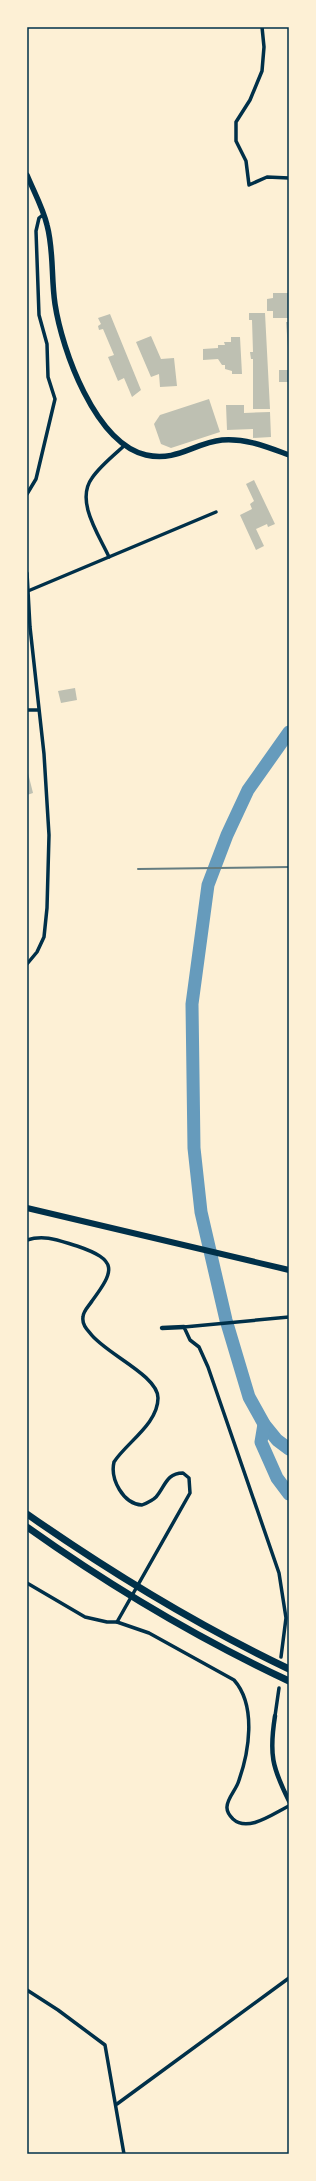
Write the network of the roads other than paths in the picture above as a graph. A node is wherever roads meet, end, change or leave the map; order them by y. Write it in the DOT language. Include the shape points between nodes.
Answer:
graph roads {
  1 [pos="262,27"];
  2 [pos="27,175"];
  3 [pos="289,178"];
  4 [pos="44,214"];
  5 [pos="124,445"];
  6 [pos="289,455"];
  7 [pos="27,494"];
  8 [pos="216,512"];
  9 [pos="109,558"];
  10 [pos="27,573"];
  11 [pos="28,591"];
  12 [pos="27,710"];
  13 [pos="38,710"];
  14 [pos="27,964"];
  15 [pos="27,1208"];
  16 [pos="27,1240"];
  17 [pos="289,1270"];
  18 [pos="289,1317"];
  19 [pos="184,1327"];
  20 [pos="162,1328"];
  21 [pos="27,1514"];
  22 [pos="27,1528"];
  23 [pos="27,1583"];
  24 [pos="287,1618"];
  25 [pos="117,1622"];
  26 [pos="281,1657"];
  27 [pos="289,1669"];
  28 [pos="289,1681"];
  29 [pos="279,1688"];
  30 [pos="275,1716"];
  31 [pos="289,1802"];
  32 [pos="289,1806"];
  33 [pos="289,1978"];
  34 [pos="27,1990"];
  35 [pos="117,2104"];
  36 [pos="124,2154"];
  1 -- 3 [label="street" via="262,71 250,100 236,122 236,141 246,161 250,185 267,177"];
  2 -- 4 [label="main road"];
  4 -- 5 [label="main road" via="48,227 55,303 62,336 92,409 105,428"];
  4 -- 7 [label="street" via="39,218 36,231 39,315 47,344 48,377 55,399 36,479"];
  5 -- 6 [label="main road" via="147,455 171,456 221,440 253,442"];
  5 -- 9 [label="street" via="92,477 86,490 87,507"];
  8 -- 9 [label="street"];
  9 -- 11 [label="street"];
  10 -- 11 [label="street"];
  11 -- 13 [label="street"];
  12 -- 13 [label="street"];
  13 -- 14 [label="street" via="44,754 49,836 47,908 41,946"];
  15 -- 17 [label="highway"];
  16 -- 25 [label="street" via="48,1237 91,1251 104,1259 109,1271 108,1279 86,1308 83,1322 98,1343 143,1375 156,1391 158,1400 151,1418 114,1462 115,1477 122,1492 130,1502 142,1505 154,1499 174,1475 183,1473 189,1478 190,1493 122,1609"];
  18 -- 19 [label="street"];
  19 -- 20 [label="street"];
  19 -- 24 [label="street" via="190,1340 199,1348 229,1426 277,1567"];
  21 -- 27 [label="highway" via="146,1592"];
  22 -- 28 [label="highway" via="141,1602 206,1640"];
  23 -- 25 [label="street" via="85,1617"];
  24 -- 26 [label="street"];
  25 -- 32 [label="street" via="149,1633 228,1675 239,1685 247,1710 248,1736 239,1781 227,1805 231,1817 242,1824 251,1824"];
  29 -- 30 [label="street"];
  30 -- 31 [label="street" via="272,1760"];
  33 -- 35 [label="street"];
  34 -- 35 [label="street" via="103,2042 108,2050"];
  35 -- 36 [label="street"];
}
